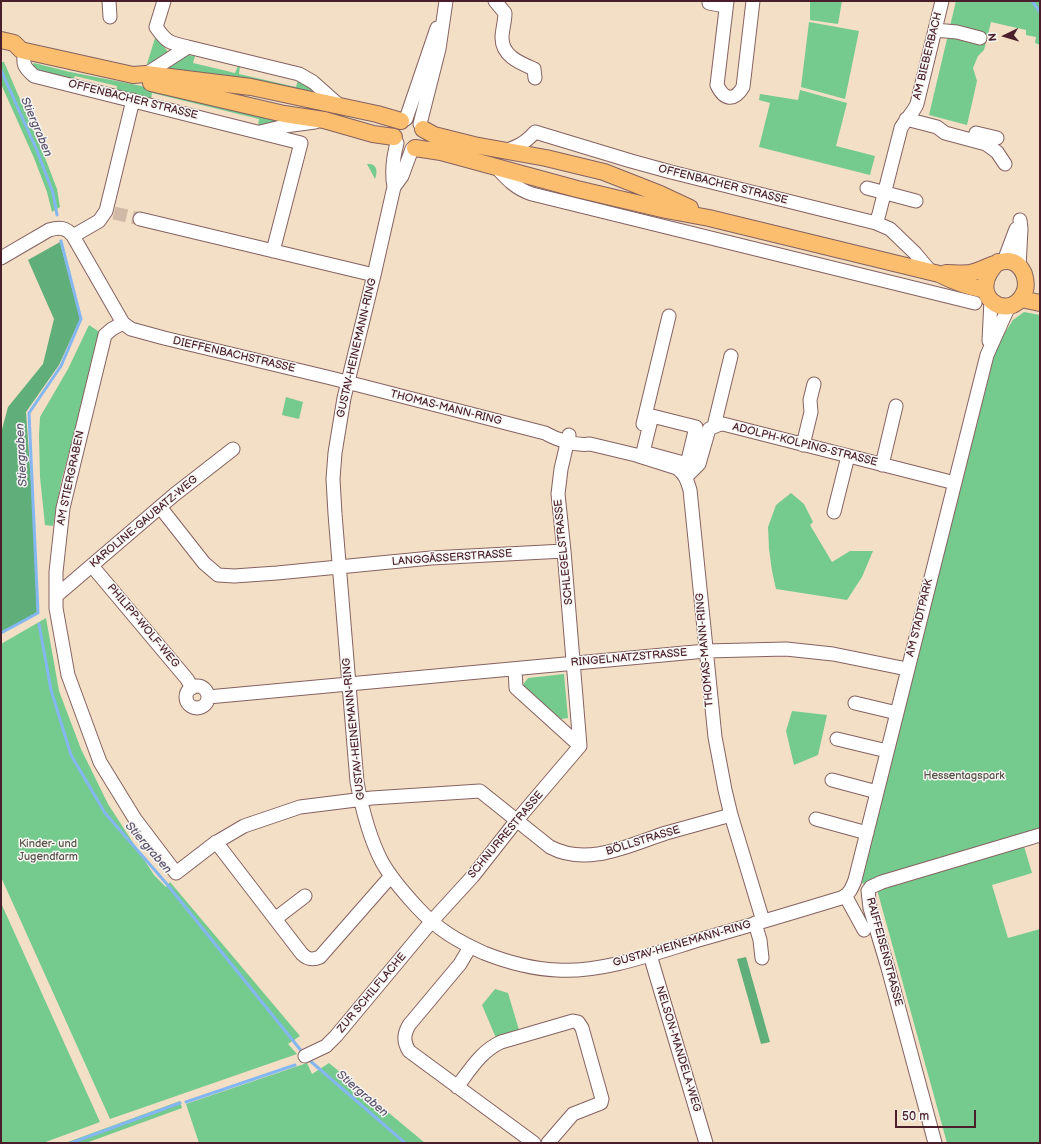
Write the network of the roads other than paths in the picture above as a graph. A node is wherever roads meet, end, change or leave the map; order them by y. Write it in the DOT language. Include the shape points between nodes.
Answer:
graph roads {
  1 [pos="109,1"];
  2 [pos="164,1"];
  3 [pos="495,1"];
  4 [pos="753,1"];
  5 [pos="942,1"];
  6 [pos="708,2"];
  7 [pos="726,3"];
  8 [pos="445,4"];
  9 [pos="110,16"];
  10 [pos="934,30"];
  11 [pos="980,38"];
  12 [pos="1,40"];
  13 [pos="188,47"];
  14 [pos="1,49"];
  15 [pos="23,50"];
  16 [pos="140,74"];
  17 [pos="535,78"];
  18 [pos="133,100"];
  19 [pos="340,106"];
  20 [pos="906,119"];
  21 [pos="324,120"];
  22 [pos="412,123"];
  23 [pos="937,127"];
  24 [pos="260,132"];
  25 [pos="997,138"];
  26 [pos="404,144"];
  27 [pos="505,151"];
  28 [pos="1005,164"];
  29 [pos="496,167"];
  30 [pos="866,188"];
  31 [pos="885,193"];
  32 [pos="916,201"];
  33 [pos="709,218"];
  34 [pos="140,219"];
  35 [pos="876,223"];
  36 [pos="73,236"];
  37 [pos="273,251"];
  38 [pos="1,258"];
  39 [pos="1001,261"];
  40 [pos="1019,267"];
  41 [pos="933,272"];
  42 [pos="374,275"];
  43 [pos="910,287"];
  44 [pos="988,295"];
  45 [pos="1024,295"];
  46 [pos="975,303"];
  47 [pos="1040,303"];
  48 [pos="669,316"];
  49 [pos="123,324"];
  50 [pos="987,355"];
  51 [pos="731,356"];
  52 [pos="347,382"];
  53 [pos="814,384"];
  54 [pos="896,406"];
  55 [pos="652,416"];
  56 [pos="714,426"];
  57 [pos="568,438"];
  58 [pos="802,445"];
  59 [pos="233,449"];
  60 [pos="636,455"];
  61 [pos="848,456"];
  62 [pos="882,465"];
  63 [pos="686,477"];
  64 [pos="955,483"];
  65 [pos="160,507"];
  66 [pos="834,512"];
  67 [pos="564,551"];
  68 [pos="92,566"];
  69 [pos="340,567"];
  70 [pos="56,596"];
  71 [pos="706,651"];
  72 [pos="574,664"];
  73 [pos="515,669"];
  74 [pos="907,669"];
  75 [pos="349,684"];
  76 [pos="192,688"];
  77 [pos="208,697"];
  78 [pos="855,703"];
  79 [pos="897,713"];
  80 [pos="837,739"];
  81 [pos="580,746"];
  82 [pos="887,751"];
  83 [pos="832,780"];
  84 [pos="877,792"];
  85 [pos="360,800"];
  86 [pos="731,815"];
  87 [pos="816,819"];
  88 [pos="517,820"];
  89 [pos="867,833"];
  90 [pos="1040,835"];
  91 [pos="216,842"];
  92 [pos="176,873"];
  93 [pos="391,876"];
  94 [pos="305,896"];
  95 [pos="846,897"];
  96 [pos="275,919"];
  97 [pos="431,922"];
  98 [pos="759,922"];
  99 [pos="864,930"];
  100 [pos="470,947"];
  101 [pos="650,955"];
  102 [pos="762,958"];
  103 [pos="305,1056"];
  104 [pos="457,1087"];
  105 [pos="534,1143"];
  106 [pos="548,1143"];
  107 [pos="706,1143"];
  108 [pos="935,1143"];
  1 -- 9 [label="street"];
  2 -- 13 [label="street, OFFENBACHER STRASSE" via="156,27 164,40"];
  3 -- 17 [label="street" via="505,13 502,38 506,52 512,58 534,69"];
  4 -- 7 [label="street" via="743,87 739,94 732,97 720,92 717,85"];
  5 -- 10 [label="street, AM BIEBERBACH"];
  6 -- 7 [label="street"];
  8 -- 22 [label="street" via="430,45"];
  10 -- 11 [label="street" via="958,32"];
  10 -- 20 [label="street, AM BIEBERBACH" via="917,104"];
  12 -- 15 [label="main road, OFFENBACHER STRASSE" via="14,43"];
  13 -- 16 [label="street"];
  13 -- 19 [label="street, OFFENBACHER STRASSE" via="299,74 313,82"];
  14 -- 15 [label="main road, OFFENBACHER STRASSE" via="12,52"];
  15 -- 16 [label="main road, OFFENBACHER STRASSE"];
  15 -- 18 [label="street, OFFENBACHER STRASSE" via="22,61 34,76"];
  16 -- 19 [label="main road, OFFENBACHER STRASSE" via="251,87"];
  16 -- 21 [label="main road, OFFENBACHER STRASSE" via="145,81 198,95"];
  18 -- 24 [label="street, OFFENBACHER STRASSE"];
  18 -- 36 [label="street" via="110,212"];
  19 -- 22 [label="main road, OFFENBACHER STRASSE"];
  20 -- 23 [label="street"];
  20 -- 31 [label="street, AM BIEBERBACH"];
  21 -- 24 [label="street, OFFENBACHER STRASSE"];
  21 -- 26 [label="main road, OFFENBACHER STRASSE"];
  22 -- 26 [label="main road" via="395,129"];
  22 -- 26 [label="main road" via="424,136 423,140"];
  22 -- 27 [label="main road, OFFENBACHER STRASSE" via="434,135"];
  23 -- 25 [label="street" via="947,126"];
  23 -- 28 [label="street" via="945,133 986,144 997,152"];
  24 -- 37 [label="street, OFFENBACHER STRASSE" via="301,142"];
  26 -- 29 [label="main road, OFFENBACHER STRASSE"];
  26 -- 42 [label="street, GUSTAV-HEINEMANN-RING" via="393,159 391,174 394,187"];
  27 -- 33 [label="main road, OFFENBACHER STRASSE" via="604,172 660,194"];
  27 -- 35 [label="street, OFFENBACHER STRASSE" via="518,147 534,132 671,172"];
  29 -- 33 [label="main road, OFFENBACHER STRASSE" via="577,189"];
  29 -- 43 [label="street" via="521,190 532,194"];
  30 -- 31 [label="street"];
  31 -- 32 [label="street"];
  31 -- 35 [label="street, AM BIEBERBACH"];
  33 -- 41 [label="main road, OFFENBACHER STRASSE"];
  34 -- 37 [label="street"];
  35 -- 41 [label="street, OFFENBACHER STRASSE" via="890,229"];
  36 -- 38 [label="street" via="64,228 53,229"];
  36 -- 49 [label="street"];
  37 -- 42 [label="street"];
  39 -- 40 [label="main road" via="1015,263"];
  39 -- 40 [label="street" via="1020,220"];
  39 -- 41 [label="main road, OFFENBACHER STRASSE" via="970,273"];
  39 -- 44 [label="main road" via="986,277"];
  40 -- 45 [label="main road" via="1025,278"];
  41 -- 43 [label="street"];
  41 -- 44 [label="main road, OFFENBACHER STRASSE"];
  42 -- 52 [label="street, GUSTAV-HEINEMANN-RING"];
  43 -- 46 [label="street"];
  44 -- 45 [label="main road" via="996,304 1002,306"];
  44 -- 50 [label="street, AM STADTPARK"];
  45 -- 47 [label="main road"];
  45 -- 50 [label="street, AM STADTPARK"];
  48 -- 60 [label="street"];
  49 -- 52 [label="street, DIEFFENBACHSTRASSE" via="131,329 164,338"];
  49 -- 70 [label="street, AM STIERGRABEN" via="105,334 101,349 63,508"];
  50 -- 64 [label="street, AM STADTPARK"];
  51 -- 56 [label="street"];
  52 -- 57 [label="street, THOMAS-MANN-RING" via="545,433 554,431"];
  52 -- 69 [label="street, GUSTAV-HEINEMANN-RING" via="333,479"];
  53 -- 58 [label="street" via="810,400 811,412"];
  54 -- 62 [label="street"];
  55 -- 55 [label="street" via="696,427 687,464 643,452"];
  56 -- 58 [label="street, ADOLPH-KOLPING-STRASSE" via="723,424"];
  56 -- 63 [label="street" via="709,429 706,436 699,464"];
  57 -- 60 [label="street, THOMAS-MANN-RING" via="584,439 590,444"];
  57 -- 67 [label="street, SCHLEGELSTRASSE" via="558,494"];
  58 -- 61 [label="street, ADOLPH-KOLPING-STRASSE"];
  59 -- 65 [label="street, KAROLINE-GAUBATZ-WEG"];
  60 -- 63 [label="street, THOMAS-MANN-RING" via="677,468"];
  61 -- 62 [label="street, ADOLPH-KOLPING-STRASSE"];
  61 -- 66 [label="street"];
  62 -- 64 [label="street, ADOLPH-KOLPING-STRASSE"];
  63 -- 71 [label="street, THOMAS-MANN-RING" via="690,490"];
  64 -- 74 [label="street, AM STADTPARK"];
  65 -- 68 [label="street, KAROLINE-GAUBATZ-WEG"];
  65 -- 69 [label="street, LANGGÄSSERSTRASSE" via="204,563 218,575 234,576"];
  67 -- 69 [label="street, LANGGÄSSERSTRASSE" via="431,558"];
  67 -- 72 [label="street, SCHLEGELSTRASSE"];
  68 -- 70 [label="street, KAROLINE-GAUBATZ-WEG"];
  68 -- 76 [label="street, PHILIPP-WOLF-WEG"];
  69 -- 75 [label="street, GUSTAV-HEINEMANN-RING"];
  70 -- 92 [label="street, AM STIERGRABEN" via="68,675 100,762 135,819"];
  71 -- 72 [label="street, RINGELNATZSTRASSE"];
  71 -- 74 [label="street, RINGELNATZSTRASSE" via="786,649 833,654"];
  71 -- 86 [label="street, THOMAS-MANN-RING" via="714,737"];
  72 -- 73 [label="street, RINGELNATZSTRASSE"];
  72 -- 81 [label="street"];
  73 -- 75 [label="street, RINGELNATZSTRASSE"];
  73 -- 81 [label="street" via="516,688"];
  74 -- 79 [label="street, AM STADTPARK"];
  75 -- 77 [label="street, RINGELNATZSTRASSE"];
  75 -- 85 [label="street, GUSTAV-HEINEMANN-RING"];
  76 -- 77 [label="street" via="201,687"];
  76 -- 77 [label="street" via="188,691 187,700 192,707 201,707"];
  78 -- 79 [label="street"];
  79 -- 82 [label="street, AM STADTPARK"];
  80 -- 82 [label="street"];
  81 -- 88 [label="street, SCHNURRESTRASSE"];
  82 -- 84 [label="street, AM STADTPARK"];
  83 -- 84 [label="street"];
  84 -- 89 [label="street, AM STADTPARK"];
  85 -- 88 [label="street, BÖLLSTRASSE" via="480,791"];
  85 -- 91 [label="street, BÖLLSTRASSE" via="300,808 244,826"];
  85 -- 93 [label="street, GUSTAV-HEINEMANN-RING" via="382,862"];
  86 -- 88 [label="street, BÖLLSTRASSE" via="624,848 581,856 561,853 550,847"];
  86 -- 98 [label="street, THOMAS-MANN-RING"];
  87 -- 89 [label="street"];
  88 -- 97 [label="street, SCHNURRESTRASSE" via="473,876"];
  89 -- 95 [label="street, AM STADTPARK" via="855,880"];
  90 -- 108 [label="street, RAIFFEISENSTRASSE" via="882,882 868,892 870,908"];
  91 -- 92 [label="street, BÖLLSTRASSE"];
  91 -- 96 [label="street"];
  93 -- 96 [label="street" via="316,959 306,958"];
  93 -- 97 [label="street, GUSTAV-HEINEMANN-RING"];
  94 -- 96 [label="street"];
  95 -- 98 [label="street, GUSTAV-HEINEMANN-RING"];
  95 -- 99 [label="street"];
  97 -- 100 [label="street, GUSTAV-HEINEMANN-RING"];
  97 -- 103 [label="street, ZUR SCHILFLACHE" via="336,1036 326,1046"];
  98 -- 101 [label="street, GUSTAV-HEINEMANN-RING"];
  98 -- 102 [label="street, THOMAS-MANN-RING"];
  100 -- 101 [label="street, GUSTAV-HEINEMANN-RING" via="514,963 558,970 622,963"];
  100 -- 104 [label="street" via="460,964 409,1025 404,1038 409,1051"];
  101 -- 107 [label="street, NELSON-MANDELA-WEG"];
  104 -- 105 [label="street"];
  104 -- 106 [label="street" via="484,1052 492,1046 573,1020 578,1022 582,1028 602,1099 601,1104 573,1114"];
}
